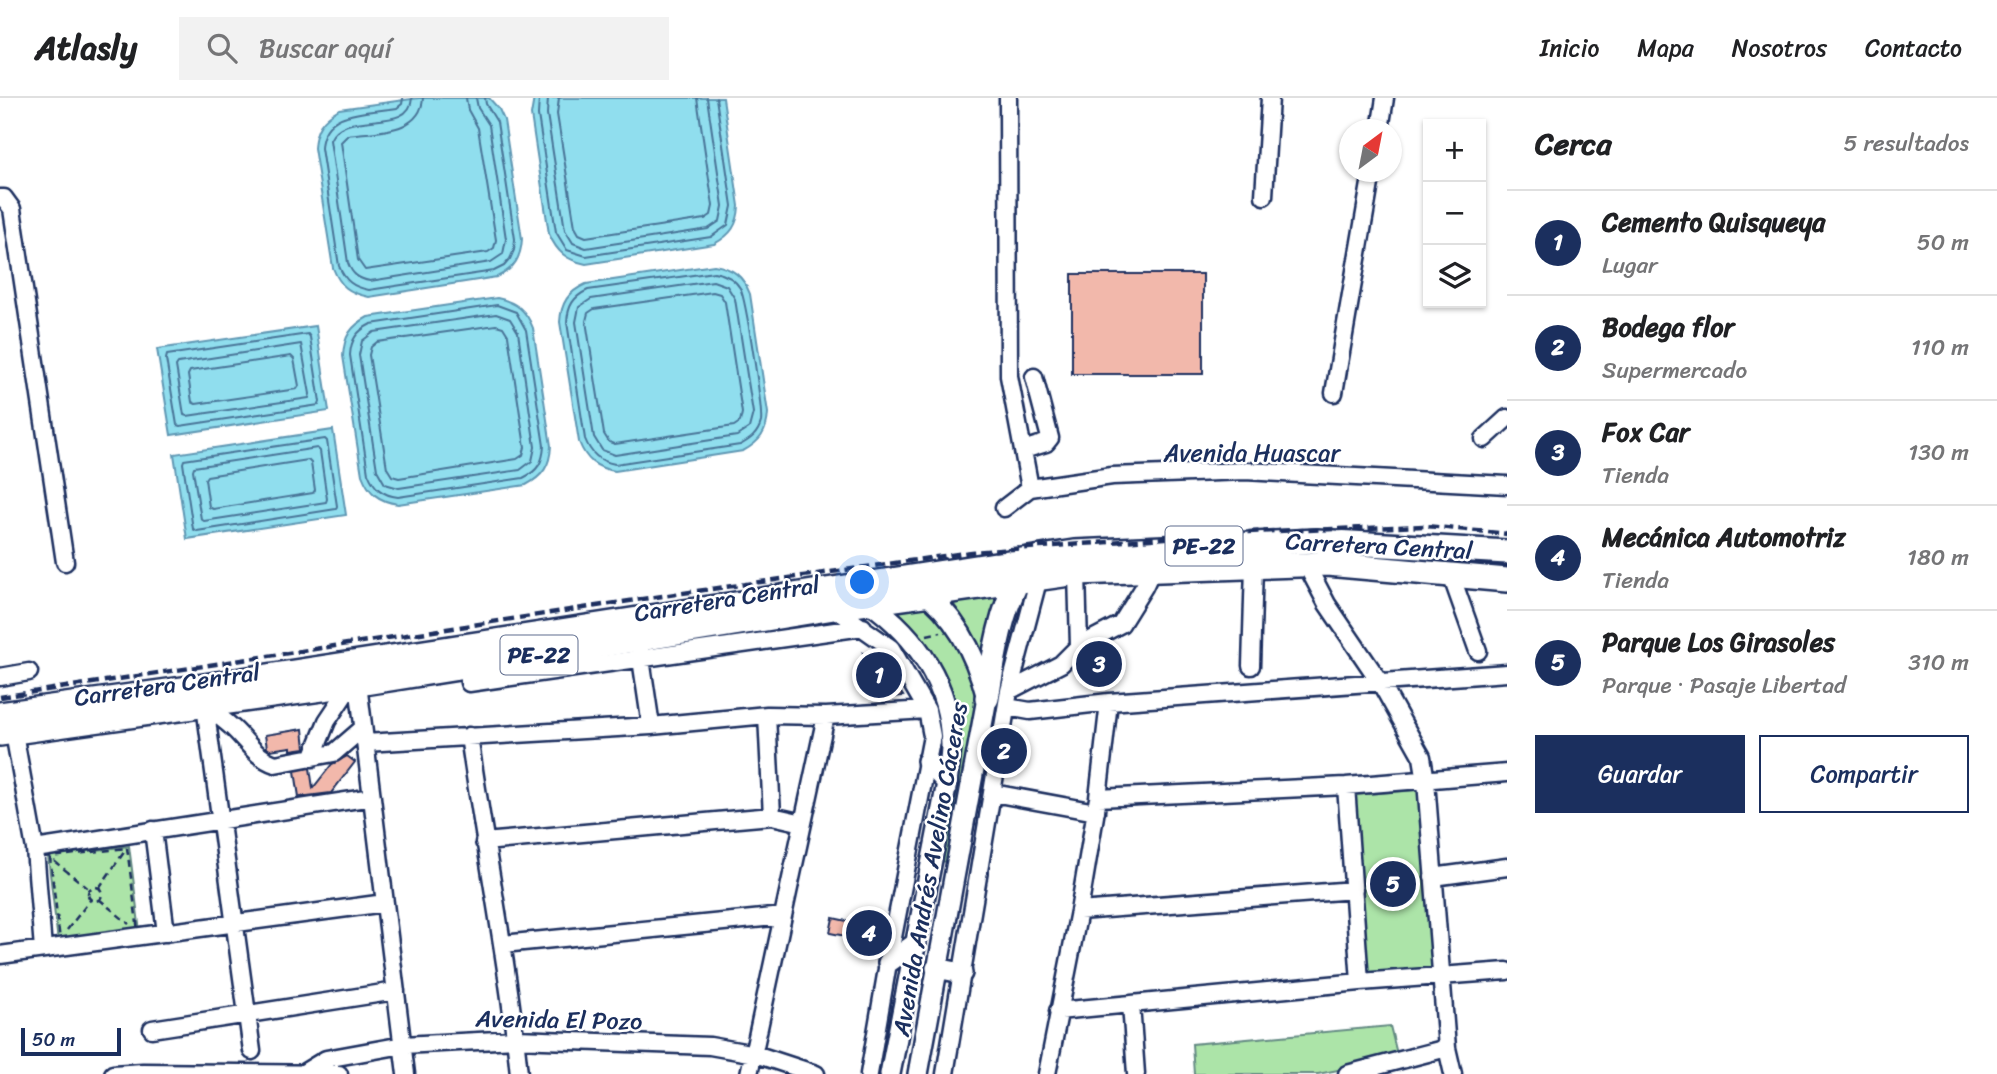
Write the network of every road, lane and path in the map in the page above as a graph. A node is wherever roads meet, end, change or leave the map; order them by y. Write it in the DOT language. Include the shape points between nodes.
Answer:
graph roads {
  1 [pos="1008,98"];
  2 [pos="1270,98"];
  3 [pos="1385,98"];
  4 [pos="1382,119"];
  5 [pos="1371,182"];
  6 [pos="1264,196"];
  7 [pos="0,198"];
  8 [pos="1034,377"];
  9 [pos="1334,393"];
  10 [pos="1507,418"];
  11 [pos="1484,439"];
  12 [pos="1023,450"];
  13 [pos="1507,485"];
  14 [pos="1030,488"];
  15 [pos="1003,508"];
  16 [pos="1507,552"];
  17 [pos="65,562"];
  18 [pos="1306,564"];
  19 [pos="1254,566"];
  20 [pos="1152,570"];
  21 [pos="1077,573"];
  22 [pos="1451,575"];
  23 [pos="903,577"];
  24 [pos="1028,579"];
  25 [pos="1507,580"];
  26 [pos="927,594"];
  27 [pos="870,603"];
  28 [pos="834,608"];
  29 [pos="706,618"];
  30 [pos="863,627"];
  31 [pos="1079,646"];
  32 [pos="639,650"];
  33 [pos="1478,651"];
  34 [pos="1251,666"];
  35 [pos="29,672"];
  36 [pos="1507,673"];
  37 [pos="0,677"];
  38 [pos="1380,682"];
  39 [pos="354,684"];
  40 [pos="1001,699"];
  41 [pos="1109,702"];
  42 [pos="205,706"];
  43 [pos="927,710"];
  44 [pos="767,715"];
  45 [pos="826,716"];
  46 [pos="651,726"];
  47 [pos="5,733"];
  48 [pos="364,735"];
  49 [pos="469,736"];
  50 [pos="312,758"];
  51 [pos="927,761"];
  52 [pos="1507,773"];
  53 [pos="1426,781"];
  54 [pos="947,783"];
  55 [pos="1346,786"];
  56 [pos="993,793"];
  57 [pos="372,797"];
  58 [pos="1097,805"];
  59 [pos="772,816"];
  60 [pos="220,820"];
  61 [pos="803,823"];
  62 [pos="153,831"];
  63 [pos="484,842"];
  64 [pos="127,849"];
  65 [pos="41,851"];
  66 [pos="1507,867"];
  67 [pos="930,872"];
  68 [pos="954,873"];
  69 [pos="1433,877"];
  70 [pos="99,888"];
  71 [pos="89,890"];
  72 [pos="1354,890"];
  73 [pos="90,899"];
  74 [pos="99,899"];
  75 [pos="385,904"];
  76 [pos="1079,911"];
  77 [pos="782,916"];
  78 [pos="235,923"];
  79 [pos="138,933"];
  80 [pos="166,933"];
  81 [pos="916,943"];
  82 [pos="503,944"];
  83 [pos="50,946"];
  84 [pos="0,955"];
  85 [pos="888,962"];
  86 [pos="936,968"];
  87 [pos="1507,971"];
  88 [pos="962,973"];
  89 [pos="1441,976"];
  90 [pos="1360,982"];
  91 [pos="396,992"];
  92 [pos="1131,1004"];
  93 [pos="1058,1011"];
  94 [pos="247,1014"];
  95 [pos="152,1028"];
  96 [pos="516,1039"];
  97 [pos="403,1045"];
  98 [pos="1447,1048"];
  99 [pos="252,1051"];
  100 [pos="755,1054"];
  101 [pos="143,1073"];
  102 [pos="259,1073"];
  103 [pos="303,1073"];
  104 [pos="1448,1073"];
  105 [pos="113,1074"];
  106 [pos="339,1074"];
  107 [pos="406,1074"];
  108 [pos="519,1074"];
  109 [pos="749,1074"];
  110 [pos="816,1074"];
  111 [pos="869,1074"];
  112 [pos="890,1074"];
  113 [pos="918,1074"];
  114 [pos="945,1074"];
  115 [pos="1047,1074"];
  116 [pos="1136,1074"];
  117 [pos="1347,1074"];
  1 -- 12 [label="street" via="1009,376"];
  2 -- 6 [label="street"];
  3 -- 4 [label="street"];
  5 -- 9 [label="street"];
  7 -- 17 [label="street" via="12,209"];
  8 -- 12 [label="street" via="1050,438"];
  10 -- 11 [label="street"];
  12 -- 14 [label="street"];
  13 -- 14 [label="street, Avenida Huascar" via="1245,471 1112,476"];
  14 -- 15 [label="street, Avenida Huascar"];
  16 -- 23 [label="highway, Carretera Central / PE-22" via="1317,541 1074,552"];
  18 -- 19 [label="highway, Carretera Central / PE-22"];
  18 -- 22 [label="highway, Carretera Central / PE-22"];
  18 -- 38 [label="street"];
  19 -- 20 [label="highway, Carretera Central / PE-22"];
  19 -- 34 [label="street"];
  20 -- 21 [label="highway, Carretera Central / PE-22"];
  20 -- 31 [label="street" via="1121,624"];
  21 -- 24 [label="highway, Carretera Central / PE-22"];
  21 -- 31 [label="street"];
  22 -- 25 [label="highway, Carretera Central / PE-22"];
  22 -- 33 [label="street"];
  23 -- 26 [label="main road, Avenida Andrés Avelino Cáceres"];
  23 -- 29 [label="highway, Carretera Central / PE-22"];
  24 -- 26 [label="highway, Carretera Central / PE-22"];
  24 -- 40 [label="highway" via="1007,600 1000,625"];
  26 -- 27 [label="highway, Carretera Central / PE-22"];
  26 -- 40 [label="main road, Avenida Andrés Avelino Cáceres" via="950,617"];
  27 -- 28 [label="highway, Carretera Central / PE-22"];
  27 -- 54 [label="main road, Avenida Andrés Avelino Cáceres" via="911,638 940,691 951,746"];
  28 -- 29 [label="highway, Carretera Central / PE-22"];
  28 -- 30 [label="street"];
  29 -- 32 [label="highway, Carretera Central / PE-22"];
  29 -- 47 [label="highway, Carretera Central / PE-22" via="197,687"];
  30 -- 32 [label="street"];
  30 -- 43 [label="street" via="891,648"];
  31 -- 40 [label="street" via="1061,664"];
  32 -- 39 [label="highway, Carretera Central / PE-22"];
  32 -- 46 [label="street"];
  35 -- 37 [label="street"];
  36 -- 38 [label="street"];
  38 -- 41 [label="street"];
  38 -- 53 [label="street" via="1422,757"];
  39 -- 42 [label="highway, Carretera Central / PE-22"];
  39 -- 48 [label="street"];
  39 -- 50 [label="street" via="327,721"];
  40 -- 41 [label="street" via="1030,711"];
  40 -- 56 [label="street"];
  40 -- 68 [label="main road, Avenida Andrés Avelino Cáceres"];
  41 -- 58 [label="street"];
  42 -- 47 [label="highway, Carretera Central / PE-22"];
  42 -- 50 [label="street" via="267,762"];
  42 -- 60 [label="street"];
  43 -- 45 [label="street"];
  43 -- 51 [label="street" via="932,736"];
  44 -- 45 [label="street"];
  44 -- 46 [label="street"];
  44 -- 59 [label="street"];
  45 -- 61 [label="street"];
  46 -- 49 [label="street"];
  47 -- 65 [label="street"];
  48 -- 49 [label="street"];
  48 -- 50 [label="street" via="334,753"];
  48 -- 57 [label="street"];
  49 -- 63 [label="street"];
  51 -- 54 [label="main road"];
  51 -- 85 [label="street"];
  52 -- 53 [label="street"];
  53 -- 55 [label="street"];
  53 -- 69 [label="street"];
  54 -- 67 [label="main road, Avenida Andrés Avelino Cáceres"];
  55 -- 58 [label="street"];
  55 -- 72 [label="street"];
  56 -- 58 [label="street"];
  56 -- 88 [label="street"];
  57 -- 60 [label="street"];
  57 -- 75 [label="street"];
  58 -- 76 [label="street"];
  59 -- 61 [label="street"];
  59 -- 63 [label="street"];
  60 -- 62 [label="street"];
  60 -- 78 [label="street"];
  61 -- 77 [label="street"];
  62 -- 65 [label="street"];
  62 -- 80 [label="street"];
  63 -- 82 [label="street"];
  64 -- 65 [label="path"];
  64 -- 70 [label="path"];
  64 -- 79 [label="path"];
  65 -- 71 [label="path"];
  65 -- 83 [label="street"];
  65 -- 83 [label="path"];
  66 -- 69 [label="street"];
  67 -- 68 [label="main road" via="946,867"];
  67 -- 81 [label="main road, Avenida Andrés Avelino Cáceres"];
  68 -- 86 [label="main road, Avenida Andrés Avelino Cáceres"];
  69 -- 89 [label="street"];
  70 -- 71 [label="path"];
  70 -- 74 [label="path"];
  71 -- 73 [label="path"];
  72 -- 76 [label="street"];
  72 -- 90 [label="street"];
  73 -- 74 [label="path"];
  73 -- 83 [label="path"];
  74 -- 79 [label="path"];
  75 -- 78 [label="street"];
  75 -- 91 [label="street"];
  76 -- 93 [label="street"];
  77 -- 82 [label="street"];
  77 -- 100 [label="street"];
  78 -- 80 [label="street"];
  78 -- 94 [label="street"];
  79 -- 80 [label="street"];
  79 -- 83 [label="street"];
  79 -- 83 [label="path"];
  81 -- 85 [label="main road"];
  81 -- 112 [label="main road, Avenida Andrés Avelino Cáceres"];
  82 -- 96 [label="street"];
  83 -- 84 [label="street"];
  85 -- 111 [label="street"];
  86 -- 88 [label="main road"];
  86 -- 113 [label="main road, Avenida Andrés Avelino Cáceres"];
  87 -- 89 [label="street"];
  88 -- 114 [label="street"];
  89 -- 90 [label="street"];
  89 -- 98 [label="street"];
  90 -- 92 [label="street"];
  91 -- 94 [label="street"];
  91 -- 97 [label="street"];
  92 -- 93 [label="street"];
  92 -- 116 [label="street"];
  93 -- 115 [label="street"];
  94 -- 95 [label="street"];
  94 -- 99 [label="street"];
  96 -- 97 [label="street, Avenida El Pozo"];
  96 -- 100 [label="street, Avenida El Pozo" via="710,1046"];
  96 -- 108 [label="street"];
  97 -- 103 [label="street, Avenida El Pozo" via="326,1059"];
  97 -- 107 [label="street"];
  98 -- 104 [label="street"];
  98 -- 117 [label="street"];
  100 -- 109 [label="street"];
  100 -- 110 [label="street, Avenida El Pozo"];
  101 -- 102 [label="street, Avenida El Pozo"];
  101 -- 105 [label="street, Avenida El Pozo"];
  102 -- 103 [label="street, Avenida El Pozo"];
  103 -- 106 [label="street, Avenida El Pozo"];
}
